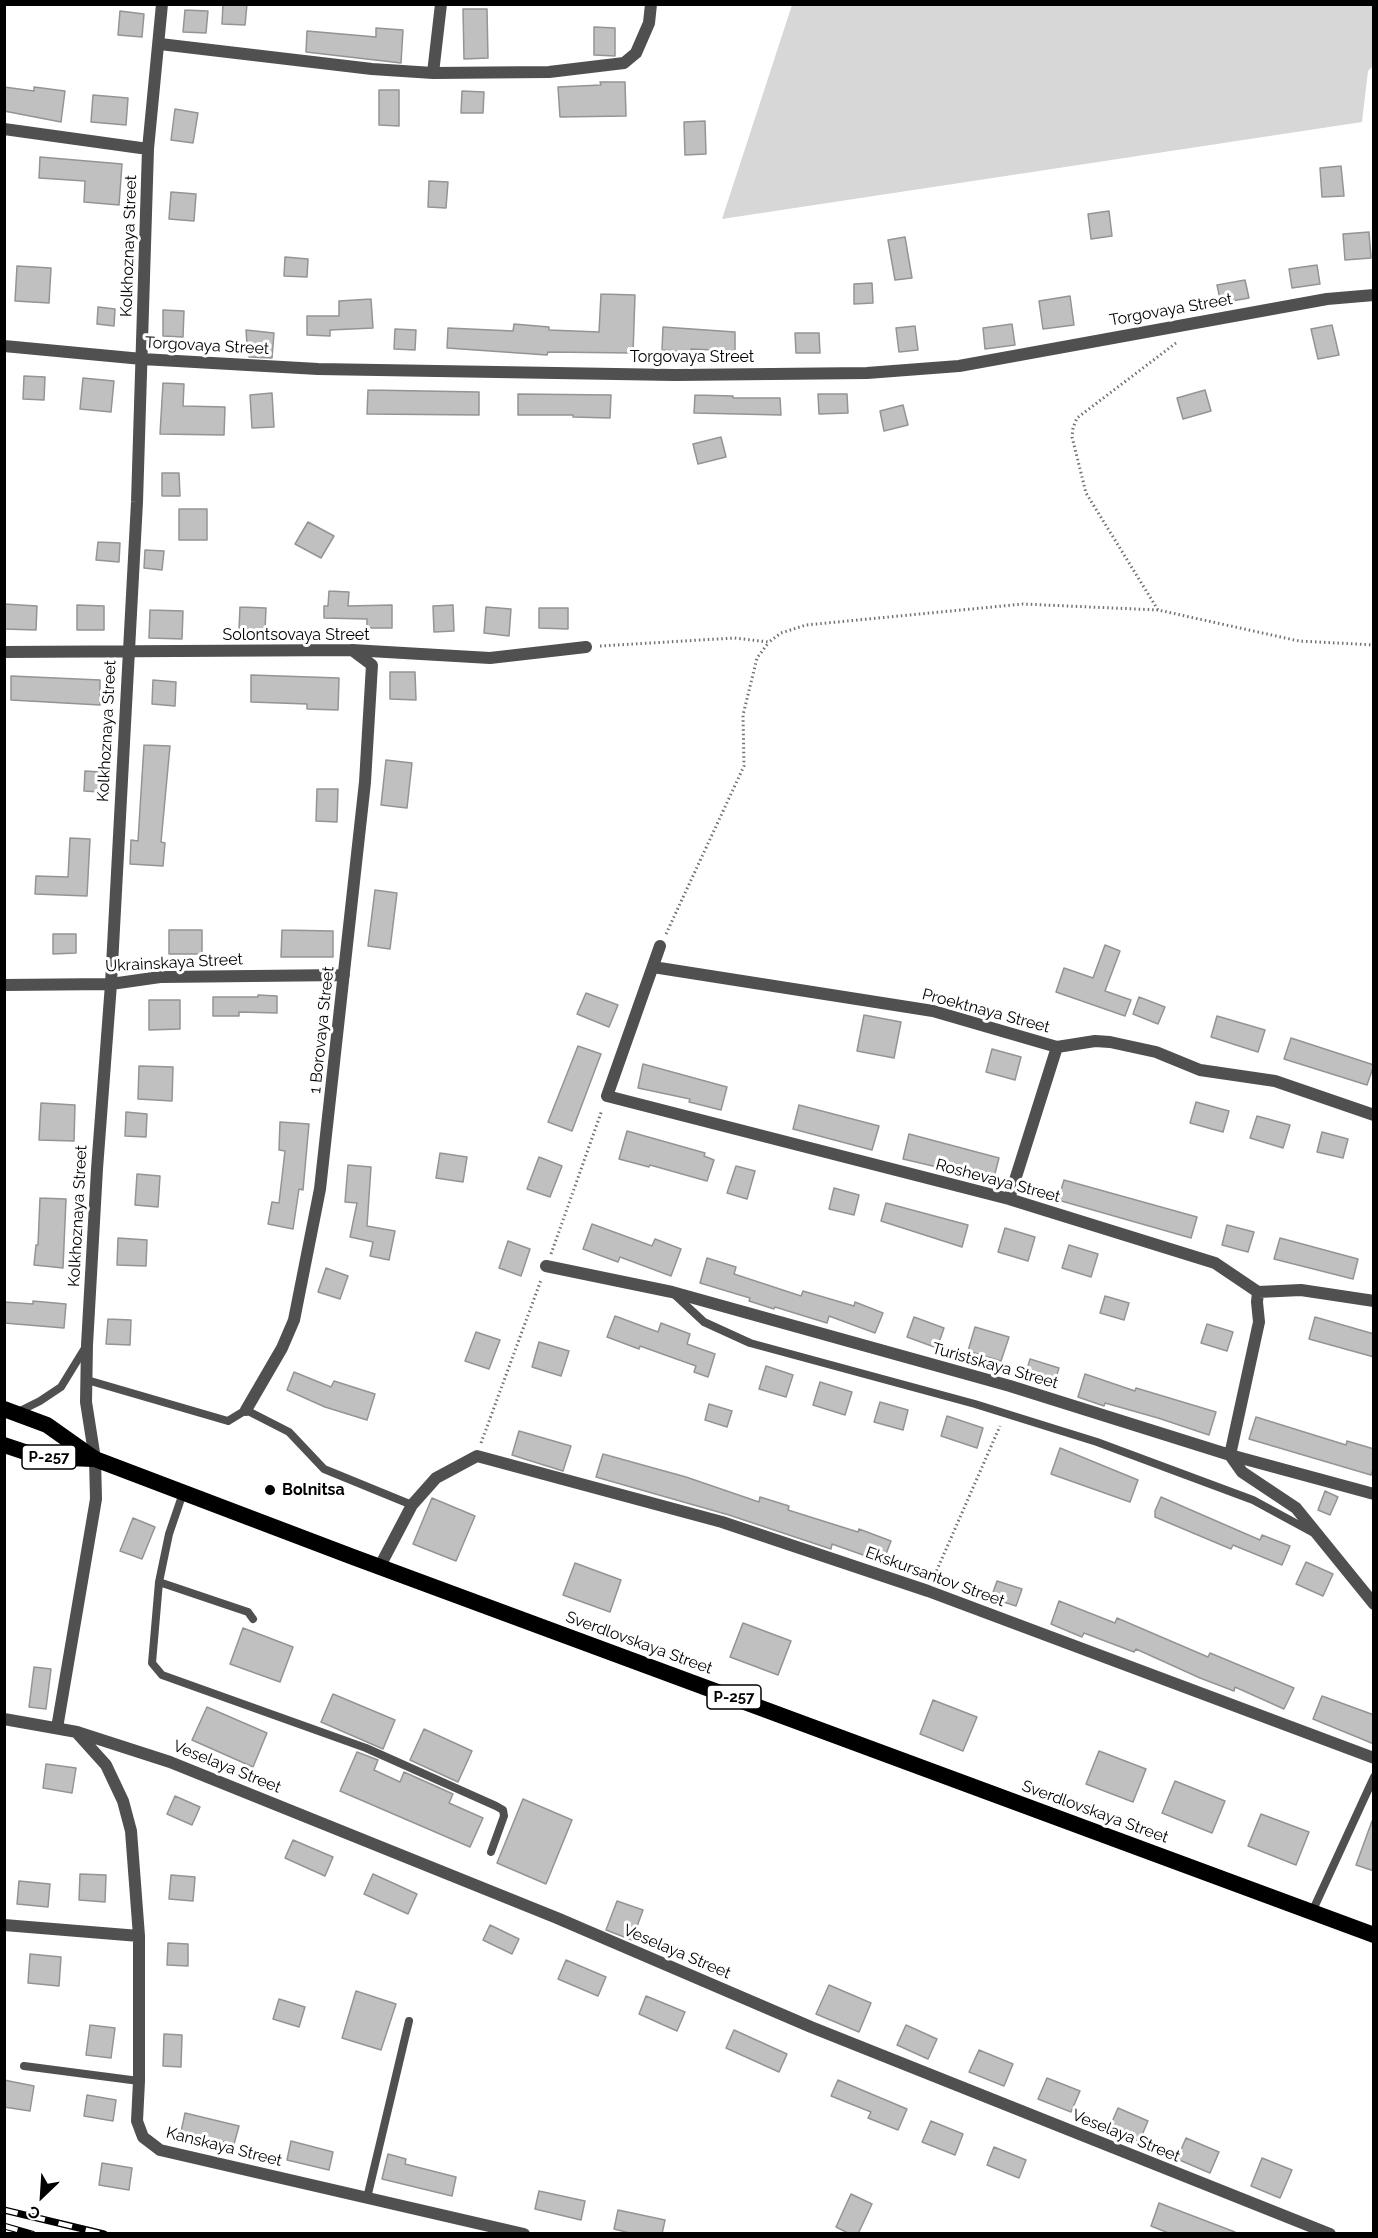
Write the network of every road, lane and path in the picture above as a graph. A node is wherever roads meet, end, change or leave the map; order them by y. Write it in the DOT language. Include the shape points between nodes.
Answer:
graph roads {
  1 [pos="162,4"];
  2 [pos="441,4"];
  3 [pos="651,4"];
  4 [pos="160,44"];
  5 [pos="433,73"];
  6 [pos="4,129"];
  7 [pos="148,149"];
  8 [pos="1374,295"];
  9 [pos="1176,342"];
  10 [pos="4,346"];
  11 [pos="142,359"];
  12 [pos="1158,610"];
  13 [pos="769,642"];
  14 [pos="1374,645"];
  15 [pos="586,647"];
  16 [pos="352,650"];
  17 [pos="4,652"];
  18 [pos="128,652"];
  19 [pos="660,946"];
  20 [pos="652,967"];
  21 [pos="344,975"];
  22 [pos="111,984"];
  23 [pos="4,985"];
  24 [pos="1057,1047"];
  25 [pos="1374,1115"];
  26 [pos="1009,1199"];
  27 [pos="546,1266"];
  28 [pos="1374,1290"];
  29 [pos="672,1292"];
  30 [pos="1258,1292"];
  31 [pos="1368,1299"];
  32 [pos="87,1345"];
  33 [pos="87,1380"];
  34 [pos="246,1410"];
  35 [pos="10,1411"];
  36 [pos="1004,1413"];
  37 [pos="4,1445"];
  38 [pos="1230,1455"];
  39 [pos="95,1459"];
  40 [pos="183,1492"];
  41 [pos="1374,1494"];
  42 [pos="412,1505"];
  43 [pos="1318,1535"];
  44 [pos="380,1566"];
  45 [pos="159,1582"];
  46 [pos="928,1591"];
  47 [pos="1374,1604"];
  48 [pos="253,1619"];
  49 [pos="4,1719"];
  50 [pos="57,1728"];
  51 [pos="77,1732"];
  52 [pos="1374,1758"];
  53 [pos="1374,1777"];
  54 [pos="491,1852"];
  55 [pos="1312,1912"];
  56 [pos="4,1925"];
  57 [pos="1374,1935"];
  58 [pos="139,1936"];
  59 [pos="410,2021"];
  60 [pos="24,2066"];
  61 [pos="139,2081"];
  62 [pos="367,2198"];
  63 [pos="524,2234"];
  64 [pos="1330,2234"];
  1 -- 4 [label="street, Kolkhoznaya Street"];
  2 -- 5 [label="street"];
  3 -- 5 [label="street" via="649,23 636,53 624,63 549,72"];
  4 -- 5 [label="street"];
  4 -- 7 [label="street, Kolkhoznaya Street"];
  6 -- 7 [label="street"];
  7 -- 11 [label="street, Kolkhoznaya Street"];
  8 -- 11 [label="street, Torgovaya Street" via="1327,299 959,366 867,373 675,375 318,369"];
  9 -- 12 [label="path" via="1077,418 1072,437 1086,493"];
  10 -- 11 [label="street, Torgovaya Street"];
  11 -- 18 [label="street, Kolkhoznaya Street"];
  12 -- 13 [label="path" via="1023,604 806,625 781,633"];
  12 -- 14 [label="path" via="1299,641"];
  13 -- 15 [label="path" via="734,638"];
  13 -- 19 [label="path" via="757,658 743,715 744,766"];
  15 -- 16 [label="street, Solontsovaya Street" via="490,658"];
  16 -- 18 [label="street, Solontsovaya Street"];
  16 -- 21 [label="street, 1 Borovaya Street" via="372,665 365,782"];
  17 -- 18 [label="street, Solontsovaya Street"];
  18 -- 22 [label="street, Kolkhoznaya Street"];
  19 -- 20 [label="street"];
  20 -- 24 [label="street, Proektnaya Street" via="933,1011"];
  20 -- 26 [label="street, Roshevaya Street" via="607,1096"];
  21 -- 22 [label="street, Ukrainskaya Street" via="160,977"];
  21 -- 34 [label="street, 1 Borovaya Street" via="320,1189 294,1320"];
  22 -- 23 [label="street, Ukrainskaya Street"];
  22 -- 32 [label="street, Kolkhoznaya Street"];
  24 -- 25 [label="street, Proektnaya Street" via="1110,1042 1156,1052 1200,1070 1275,1081"];
  24 -- 26 [label="street"];
  26 -- 30 [label="street, Roshevaya Street" via="1215,1263"];
  27 -- 29 [label="street, Turistskaya Street"];
  28 -- 31 [label="street"];
  29 -- 36 [label="lane" via="704,1322 750,1343"];
  29 -- 38 [label="street, Turistskaya Street" via="1010,1386"];
  30 -- 31 [label="street" via="1301,1290"];
  30 -- 38 [label="street" via="1259,1322"];
  32 -- 33 [label="street, Kolkhoznaya Street"];
  32 -- 35 [label="lane" via="61,1387 40,1401"];
  33 -- 34 [label="lane" via="228,1421"];
  33 -- 39 [label="street, Kolkhoznaya Street" via="86,1402"];
  34 -- 42 [label="lane" via="289,1432 324,1469"];
  35 -- 39 [label="highway, Sverdlovskaya Street" via="47,1425"];
  36 -- 43 [label="lane" via="1097,1442 1253,1500"];
  36 -- 46 [label="path"];
  37 -- 39 [label="highway, Sverdlovskaya Street / Р-257" via="40,1457"];
  38 -- 41 [label="street, Turistskaya Street"];
  38 -- 43 [label="street" via="1242,1472 1296,1508"];
  39 -- 40 [label="highway, Sverdlovskaya Street / Р-257"];
  39 -- 50 [label="street, Kolkhoznaya Street" via="96,1499"];
  40 -- 44 [label="highway, Sverdlovskaya Street / Р-257"];
  40 -- 45 [label="lane"];
  42 -- 44 [label="street"];
  42 -- 46 [label="street, Ekskursantov Street" via="436,1478 477,1456 722,1522"];
  43 -- 47 [label="street"];
  44 -- 55 [label="highway, Sverdlovskaya Street / Р-257"];
  45 -- 48 [label="lane" via="248,1612"];
  45 -- 54 [label="lane" via="152,1664 162,1675 366,1748 496,1806 504,1816"];
  46 -- 52 [label="street, Ekskursantov Street"];
  49 -- 50 [label="street, Veselaya Street"];
  50 -- 51 [label="street, Veselaya Street"];
  51 -- 58 [label="street, Kanskaya Street" via="106,1765 123,1802 131,1831"];
  51 -- 64 [label="street, Veselaya Street" via="181,1766 557,1918 811,2027"];
  53 -- 55 [label="lane"];
  55 -- 57 [label="highway, Sverdlovskaya Street / Р-257"];
  56 -- 58 [label="street"];
  58 -- 61 [label="street, Kanskaya Street"];
  59 -- 62 [label="lane"];
  60 -- 61 [label="lane"];
  61 -- 62 [label="street, Kanskaya Street" via="137,2121 143,2137 160,2150"];
  62 -- 63 [label="street, Kanskaya Street"];
}
